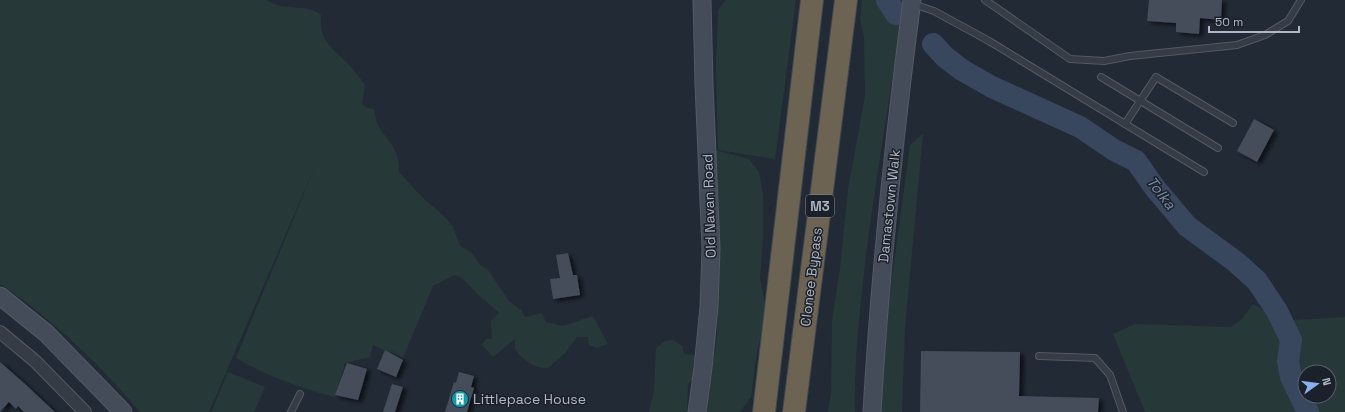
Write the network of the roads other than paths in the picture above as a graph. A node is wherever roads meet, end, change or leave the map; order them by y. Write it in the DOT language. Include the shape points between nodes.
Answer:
graph roads {
  1 [pos="702,0"];
  2 [pos="812,0"];
  3 [pos="846,0"];
  4 [pos="985,0"];
  5 [pos="1301,0"];
  6 [pos="912,2"];
  7 [pos="1101,77"];
  8 [pos="1140,100"];
  9 [pos="1233,123"];
  10 [pos="1125,124"];
  11 [pos="1218,148"];
  12 [pos="1204,172"];
  13 [pos="0,296"];
  14 [pos="0,332"];
  15 [pos="1039,356"];
  16 [pos="300,394"];
  17 [pos="84,412"];
  18 [pos="123,412"];
  19 [pos="291,412"];
  20 [pos="697,412"];
  21 [pos="764,412"];
  22 [pos="794,412"];
  23 [pos="872,412"];
  24 [pos="1124,412"];
  1 -- 20 [label="main road, Old Navan Road" via="711,249 709,314"];
  2 -- 21 [label="highway, M3"];
  3 -- 22 [label="highway, Clonee Bypass / M3"];
  4 -- 5 [label="lane" via="1070,59 1104,61 1237,45 1288,21"];
  6 -- 10 [label="lane" via="989,41"];
  6 -- 23 [label="main road, Damastown Walk" via="892,170 876,335"];
  7 -- 8 [label="lane"];
  8 -- 9 [label="lane" via="1156,77"];
  8 -- 10 [label="lane"];
  8 -- 11 [label="lane"];
  10 -- 12 [label="lane"];
  13 -- 18 [label="main road" via="46,333"];
  14 -- 17 [label="street" via="35,361"];
  15 -- 24 [label="lane" via="1095,358 1110,375"];
  16 -- 19 [label="lane"];
}
